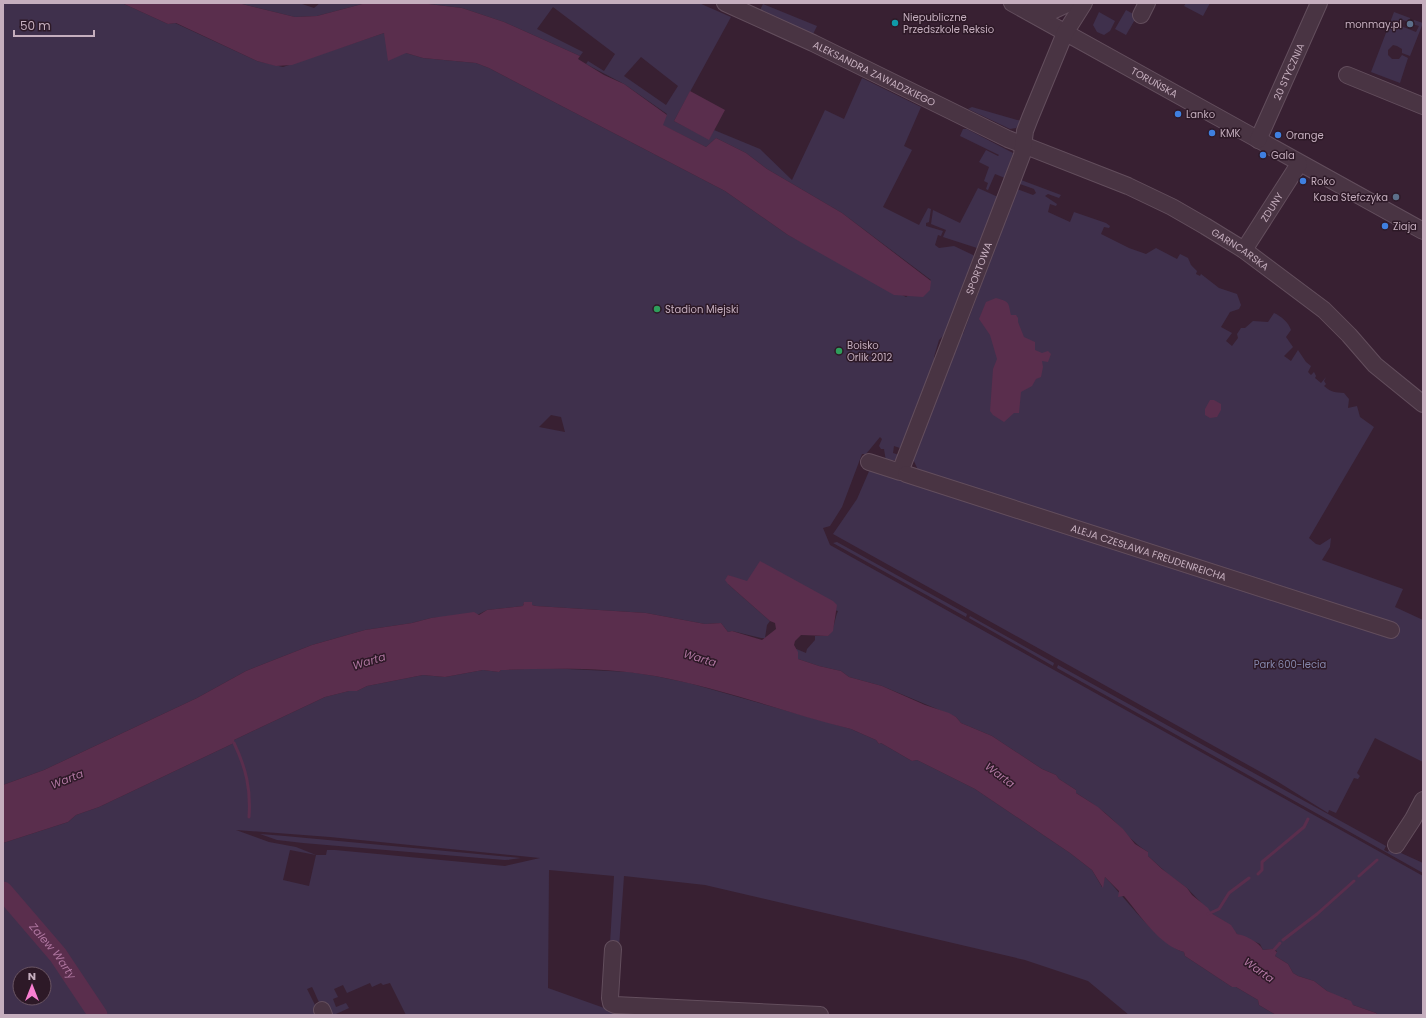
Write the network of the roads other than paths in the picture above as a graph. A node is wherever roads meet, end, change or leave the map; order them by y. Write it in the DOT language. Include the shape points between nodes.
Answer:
graph roads {
  1 [pos="725,3"];
  2 [pos="1012,3"];
  3 [pos="1069,3"];
  4 [pos="1084,3"];
  5 [pos="1319,3"];
  6 [pos="1028,12"];
  7 [pos="1065,33"];
  8 [pos="1347,75"];
  9 [pos="1423,106"];
  10 [pos="1258,140"];
  11 [pos="1024,145"];
  12 [pos="1299,164"];
  13 [pos="1423,231"];
  14 [pos="1244,250"];
  15 [pos="1423,404"];
  16 [pos="869,462"];
  17 [pos="906,474"];
  18 [pos="1391,630"];
  19 [pos="1423,800"];
  20 [pos="1396,845"];
  21 [pos="613,949"];
  22 [pos="688,1012"];
  23 [pos="820,1015"];
  1 -- 11 [label="street, ALEKSANDRA ZAWADZKIEGO"];
  2 -- 6 [label="street, TORUŃSKA"];
  3 -- 6 [label="street" via="1050,12"];
  4 -- 7 [label="street, SPORTOWA"];
  5 -- 10 [label="street, 20 STYCZNIA"];
  6 -- 7 [label="street, TORUŃSKA"];
  7 -- 10 [label="street, TORUŃSKA"];
  7 -- 11 [label="street, SPORTOWA" via="1030,118"];
  8 -- 9 [label="street"];
  10 -- 12 [label="street, TORUŃSKA"];
  11 -- 14 [label="street, GARNCARSKA" via="1128,186 1172,207"];
  11 -- 16 [label="street, SPORTOWA" via="900,472"];
  12 -- 13 [label="street, TORUŃSKA"];
  12 -- 14 [label="street, ZDUNY"];
  14 -- 15 [label="street, GARNCARSKA" via="1324,310 1375,365"];
  17 -- 18 [label="street, ALEJA CZESŁAWA FREUDENREICHA"];
  19 -- 20 [label="street"];
  21 -- 22 [label="street" via="610,998 612,1004"];
  22 -- 23 [label="street"];
}
